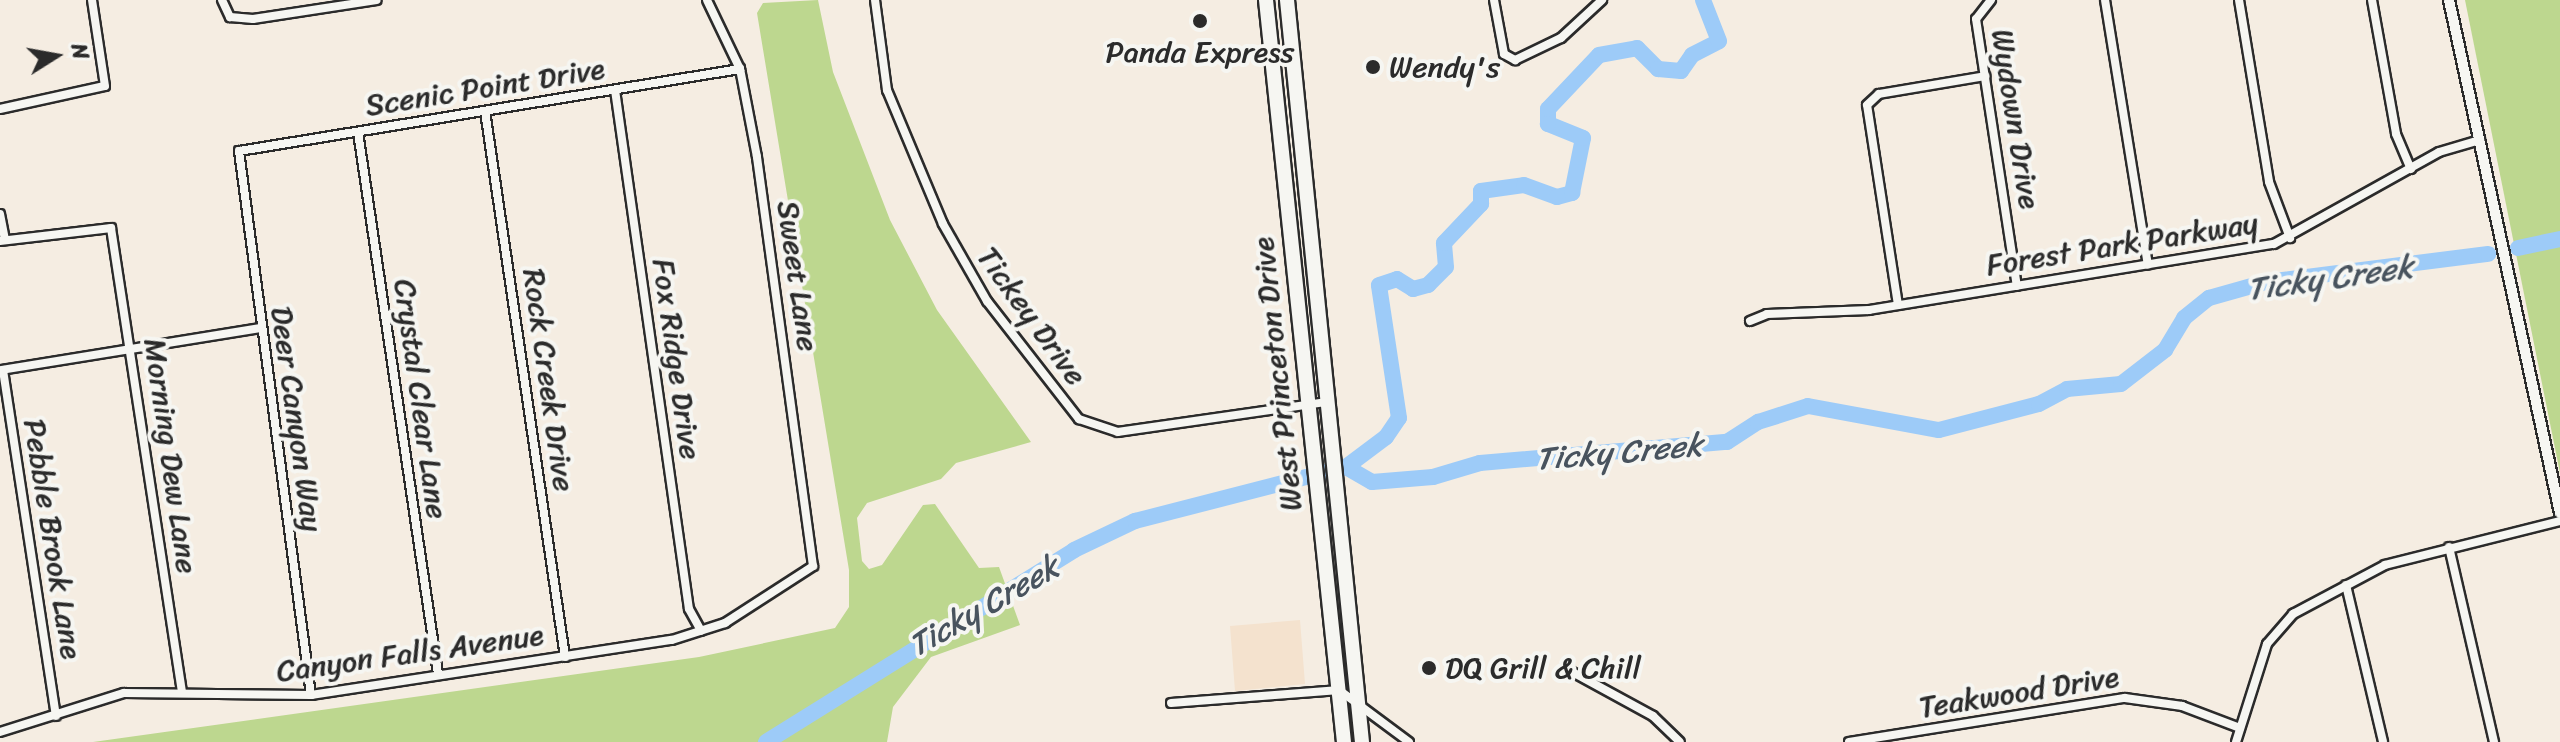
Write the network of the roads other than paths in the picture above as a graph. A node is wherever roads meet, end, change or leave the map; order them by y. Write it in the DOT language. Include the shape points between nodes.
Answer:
graph roads {
  1 [pos="92,0"];
  2 [pos="222,0"];
  3 [pos="377,0"];
  4 [pos="707,0"];
  5 [pos="875,0"];
  6 [pos="1266,0"];
  7 [pos="1287,0"];
  8 [pos="1494,0"];
  9 [pos="1602,0"];
  10 [pos="1991,0"];
  11 [pos="2105,0"];
  12 [pos="2239,0"];
  13 [pos="2372,0"];
  14 [pos="2449,0"];
  15 [pos="340,3"];
  16 [pos="740,69"];
  17 [pos="1985,76"];
  18 [pos="615,90"];
  19 [pos="0,109"];
  20 [pos="485,111"];
  21 [pos="358,132"];
  22 [pos="2480,140"];
  23 [pos="239,151"];
  24 [pos="2411,169"];
  25 [pos="0,214"];
  26 [pos="2290,238"];
  27 [pos="2,241"];
  28 [pos="2148,265"];
  29 [pos="2017,286"];
  30 [pos="1898,305"];
  31 [pos="1750,321"];
  32 [pos="260,328"];
  33 [pos="131,350"];
  34 [pos="1,370"];
  35 [pos="1325,402"];
  36 [pos="1305,405"];
  37 [pos="2560,513"];
  38 [pos="2560,521"];
  39 [pos="2449,547"];
  40 [pos="813,566"];
  41 [pos="2346,585"];
  42 [pos="701,631"];
  43 [pos="565,657"];
  44 [pos="1565,668"];
  45 [pos="438,674"];
  46 [pos="1339,690"];
  47 [pos="182,691"];
  48 [pos="311,695"];
  49 [pos="1171,703"];
  50 [pos="1360,711"];
  51 [pos="56,716"];
  52 [pos="2240,728"];
  53 [pos="0,732"];
  54 [pos="1344,742"];
  55 [pos="1362,742"];
  56 [pos="1409,742"];
  57 [pos="1680,742"];
  58 [pos="1849,742"];
  59 [pos="2236,742"];
  60 [pos="2383,742"];
  61 [pos="2494,742"];
  1 -- 19 [label="street" via="105,86"];
  2 -- 15 [label="street" via="230,17"];
  3 -- 15 [label="street"];
  4 -- 16 [label="street, Sweet Lane"];
  5 -- 36 [label="street, Tickey Drive" via="887,90 943,224 987,301 1079,419 1118,432"];
  6 -- 36 [label="highway, West Princeton Drive"];
  7 -- 35 [label="highway, West Princeton Drive"];
  8 -- 9 [label="street" via="1508,59 1543,50"];
  10 -- 17 [label="street, Wydown Drive" via="1980,7"];
  11 -- 28 [label="street"];
  12 -- 26 [label="street" via="2269,182"];
  13 -- 24 [label="street" via="2396,134"];
  14 -- 22 [label="street"];
  16 -- 18 [label="street, Scenic Point Drive"];
  16 -- 40 [label="street, Sweet Lane"];
  17 -- 29 [label="street, Wydown Drive"];
  17 -- 30 [label="street" via="1879,94 1867,105"];
  18 -- 20 [label="street, Scenic Point Drive"];
  18 -- 42 [label="street, Fox Ridge Drive" via="689,609"];
  20 -- 21 [label="street, Scenic Point Drive"];
  20 -- 43 [label="street, Rock Creek Drive"];
  21 -- 23 [label="street, Scenic Point Drive"];
  21 -- 45 [label="street, Crystal Clear Lane"];
  22 -- 24 [label="street, Forest Park Parkway"];
  22 -- 37 [label="street"];
  23 -- 32 [label="street, Deer Canyon Way"];
  24 -- 26 [label="street, Forest Park Parkway"];
  25 -- 27 [label="street"];
  26 -- 28 [label="street, Forest Park Parkway"];
  27 -- 33 [label="street, Morning Dew Lane" via="111,228"];
  28 -- 29 [label="street, Forest Park Parkway"];
  29 -- 30 [label="street, Forest Park Parkway"];
  30 -- 31 [label="street, Forest Park Parkway" via="1767,314"];
  32 -- 33 [label="street"];
  32 -- 48 [label="street, Deer Canyon Way"];
  33 -- 34 [label="street"];
  33 -- 47 [label="street, Morning Dew Lane"];
  34 -- 51 [label="street, Pebble Brook Lane"];
  35 -- 36 [label="street, Tickey Drive"];
  35 -- 50 [label="highway, West Princeton Drive"];
  36 -- 46 [label="highway, West Princeton Drive"];
  38 -- 39 [label="street"];
  39 -- 41 [label="street"];
  39 -- 61 [label="street"];
  40 -- 42 [label="street, Canyon Falls Avenue"];
  41 -- 52 [label="street" via="2276,630"];
  41 -- 60 [label="street"];
  42 -- 43 [label="street, Canyon Falls Avenue"];
  43 -- 45 [label="street, Canyon Falls Avenue"];
  44 -- 57 [label="street" via="1653,716"];
  45 -- 48 [label="street, Canyon Falls Avenue"];
  46 -- 49 [label="street"];
  46 -- 50 [label="street"];
  46 -- 54 [label="highway, West Princeton Drive"];
  47 -- 48 [label="street, Canyon Falls Avenue"];
  47 -- 51 [label="street, Canyon Falls Avenue" via="124,693"];
  50 -- 55 [label="highway, West Princeton Drive"];
  50 -- 56 [label="street"];
  51 -- 53 [label="street, Canyon Falls Avenue"];
  52 -- 58 [label="street, Teakwood Drive" via="2182,706 2125,698"];
  52 -- 59 [label="street"];
}
